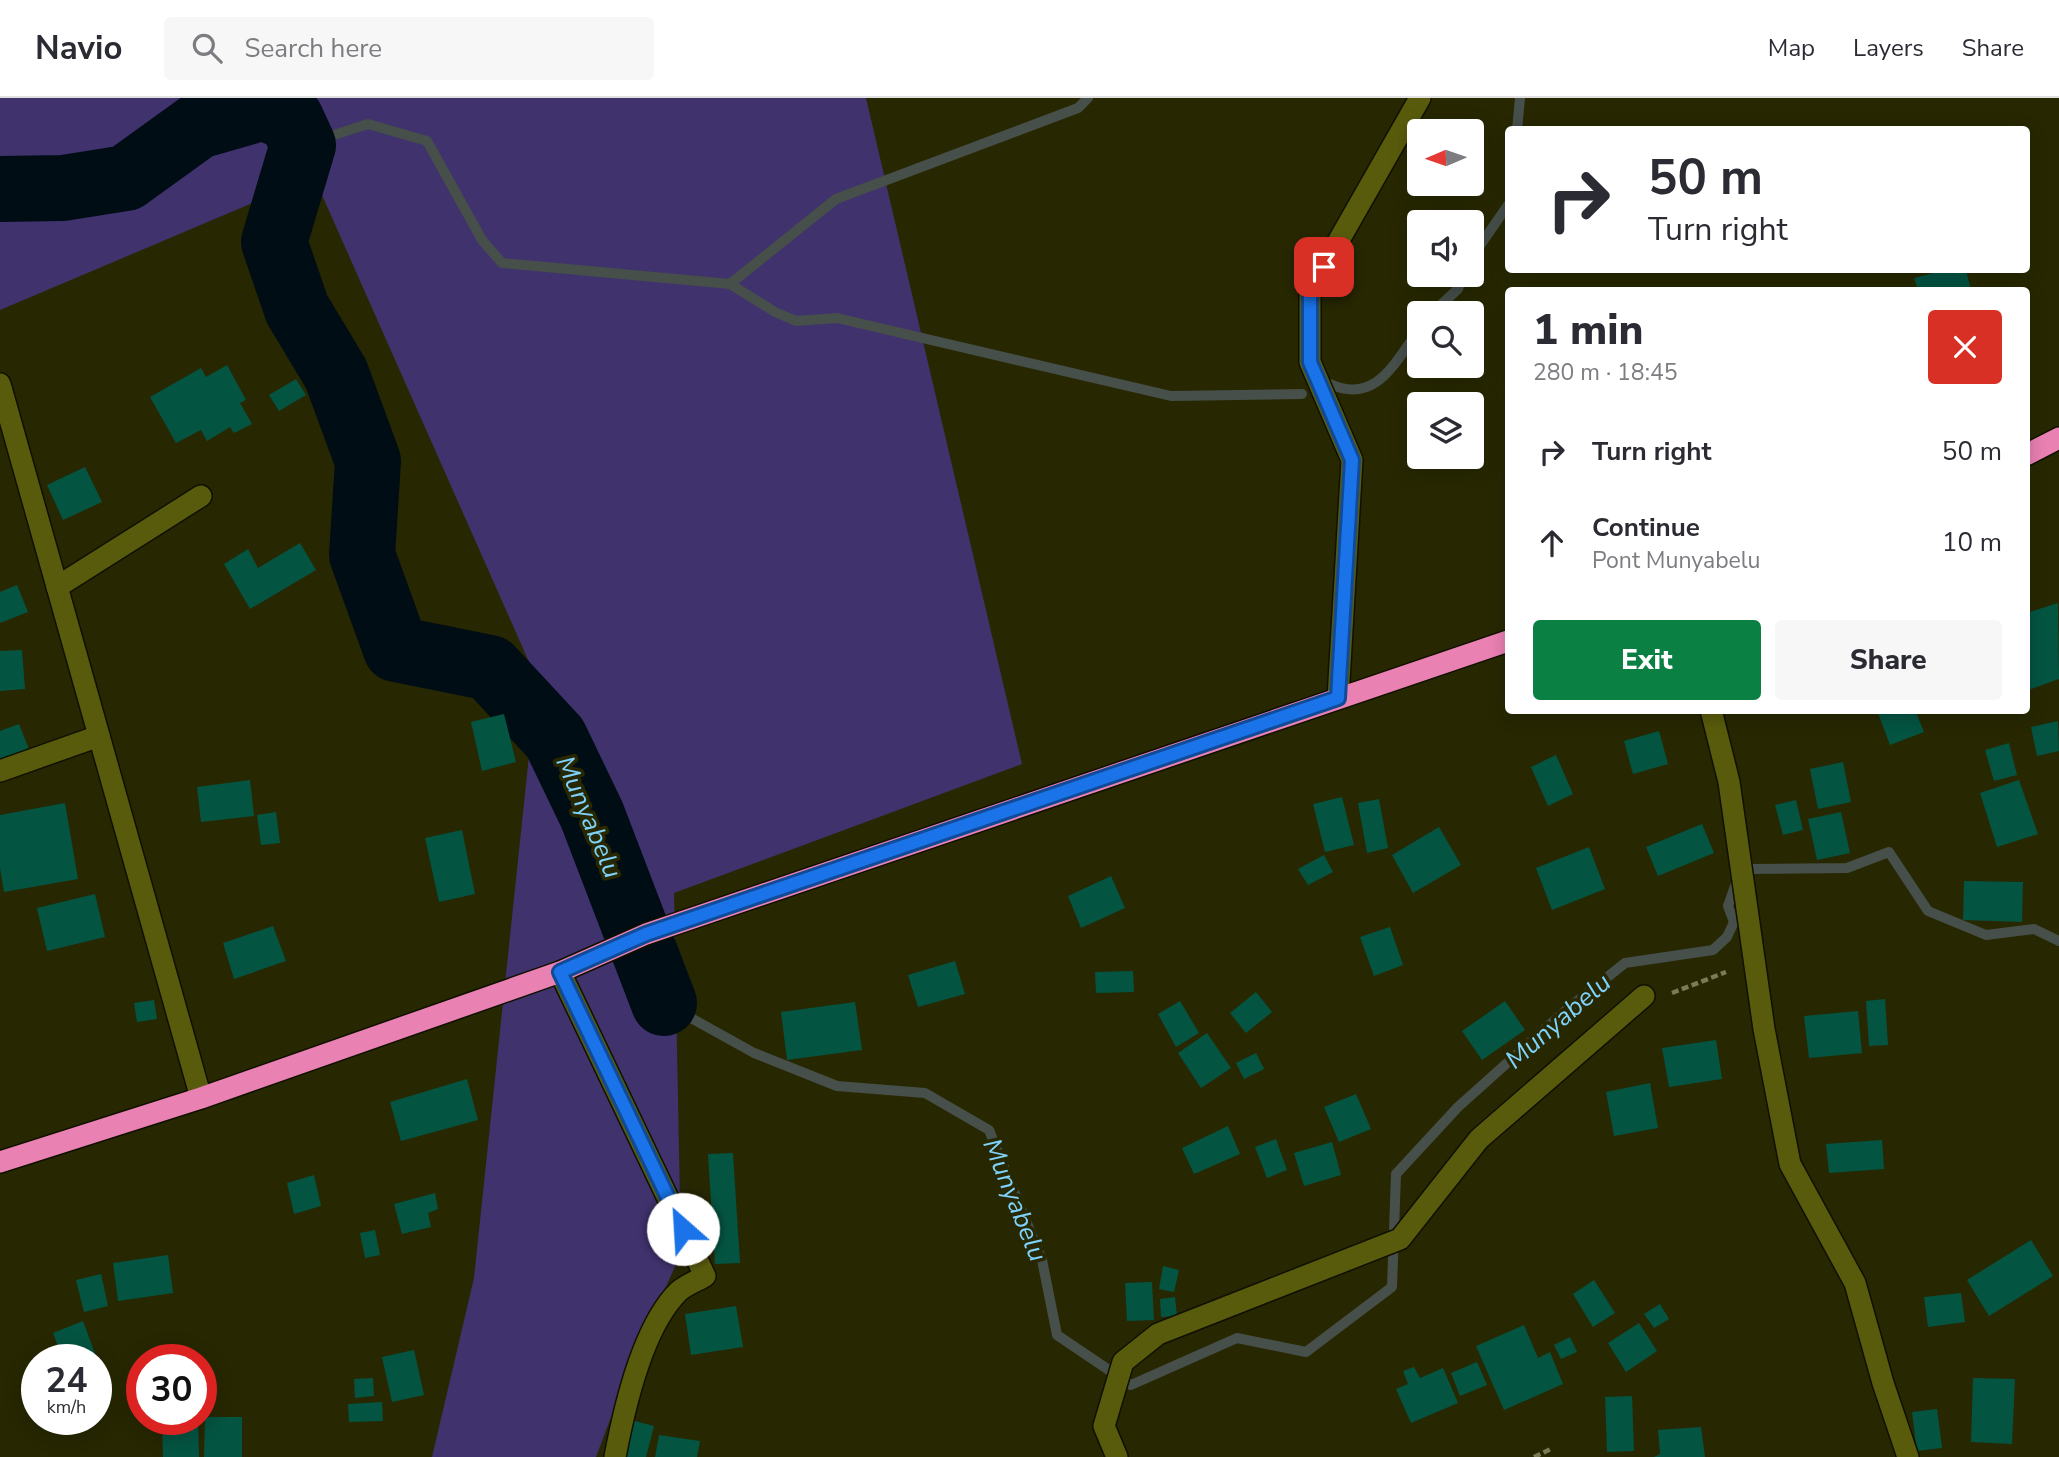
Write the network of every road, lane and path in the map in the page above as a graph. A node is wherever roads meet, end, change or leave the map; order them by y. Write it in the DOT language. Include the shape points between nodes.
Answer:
graph roads {
  1 [pos="1420,98"];
  2 [pos="0,384"];
  3 [pos="2059,438"];
  4 [pos="2030,453"];
  5 [pos="201,496"];
  6 [pos="57,587"];
  7 [pos="1505,642"];
  8 [pos="1338,698"];
  9 [pos="1711,714"];
  10 [pos="99,736"];
  11 [pos="0,771"];
  12 [pos="1756,964"];
  13 [pos="560,972"];
  14 [pos="1644,996"];
  15 [pos="201,1098"];
  16 [pos="0,1162"];
  17 [pos="1553,1448"];
  18 [pos="614,1457"];
  19 [pos="1118,1457"];
  20 [pos="1534,1457"];
  21 [pos="1908,1457"];
  1 -- 8 [label="street" via="1310,290 1310,362 1352,460"];
  2 -- 6 [label="street"];
  3 -- 4 [label="highway"];
  5 -- 6 [label="street"];
  6 -- 10 [label="street"];
  7 -- 8 [label="highway"];
  8 -- 13 [label="highway" via="646,934"];
  9 -- 12 [label="street" via="1729,782"];
  10 -- 11 [label="street"];
  10 -- 15 [label="street"];
  12 -- 14 [label="path" via="1671,993"];
  12 -- 21 [label="street" via="1790,1164 1855,1283"];
  13 -- 15 [label="highway"];
  13 -- 18 [label="street" via="705,1276 679,1290 656,1318 623,1415"];
  14 -- 19 [label="street" via="1479,1139 1400,1239 1158,1334 1123,1362 1104,1426"];
  15 -- 16 [label="highway"];
  17 -- 20 [label="path"];
}
